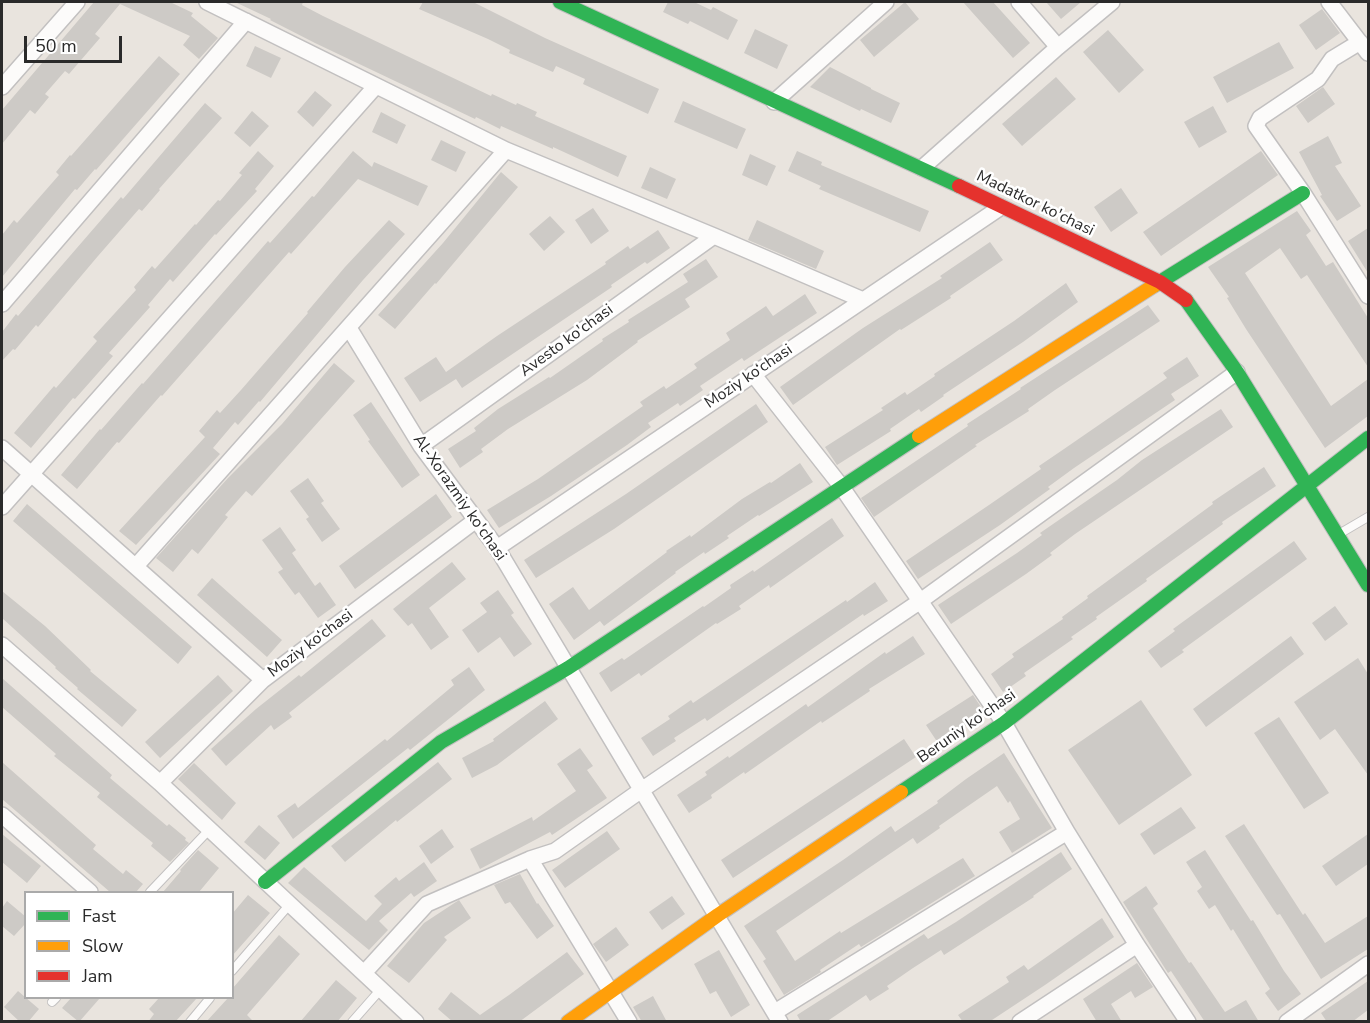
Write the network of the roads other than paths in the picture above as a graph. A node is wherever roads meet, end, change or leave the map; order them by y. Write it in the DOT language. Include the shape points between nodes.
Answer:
graph roads {
  1 [pos="77,2"];
  2 [pos="207,2"];
  3 [pos="560,2"];
  4 [pos="883,2"];
  5 [pos="1019,2"];
  6 [pos="1112,2"];
  7 [pos="1329,2"];
  8 [pos="246,21"];
  9 [pos="1058,47"];
  10 [pos="1364,47"];
  11 [pos="2,87"];
  12 [pos="375,87"];
  13 [pos="774,102"];
  14 [pos="506,150"];
  15 [pos="922,168"];
  16 [pos="1303,193"];
  17 [pos="1001,207"];
  18 [pos="714,236"];
  19 [pos="1160,282"];
  20 [pos="1368,296"];
  21 [pos="863,300"];
  22 [pos="2,304"];
  23 [pos="349,328"];
  24 [pos="1237,372"];
  25 [pos="753,375"];
  26 [pos="1368,438"];
  27 [pos="421,446"];
  28 [pos="2,448"];
  29 [pos="31,474"];
  30 [pos="1307,484"];
  31 [pos="841,486"];
  32 [pos="2,507"];
  33 [pos="1368,517"];
  34 [pos="476,520"];
  35 [pos="1338,534"];
  36 [pos="497,548"];
  37 [pos="136,566"];
  38 [pos="1368,585"];
  39 [pos="919,602"];
  40 [pos="2,645"];
  41 [pos="568,668"];
  42 [pos="263,680"];
  43 [pos="1004,723"];
  44 [pos="160,783"];
  45 [pos="640,791"];
  46 [pos="2,815"];
  47 [pos="209,830"];
  48 [pos="1067,832"];
  49 [pos="530,859"];
  50 [pos="265,882"];
  51 [pos="89,891"];
  52 [pos="151,891"];
  53 [pos="290,904"];
  54 [pos="718,915"];
  55 [pos="1137,945"];
  56 [pos="1368,964"];
  57 [pos="234,969"];
  58 [pos="364,973"];
  59 [pos="381,988"];
  60 [pos="610,990"];
  61 [pos="209,999"];
  62 [pos="778,1017"];
  63 [pos="190,1022"];
  64 [pos="352,1022"];
  65 [pos="416,1022"];
  66 [pos="568,1022"];
  67 [pos="629,1022"];
  68 [pos="1020,1022"];
  69 [pos="1188,1022"];
  70 [pos="1287,1022"];
  1 -- 11 [label="street"];
  2 -- 8 [label="street"];
  3 -- 13 [label="street, Madatkor ko'chasi"];
  4 -- 13 [label="street"];
  5 -- 9 [label="street"];
  6 -- 9 [label="street"];
  7 -- 10 [label="street"];
  8 -- 12 [label="street"];
  8 -- 22 [label="street"];
  9 -- 15 [label="street"];
  10 -- 16 [label="street" via="1332,59 1318,79 1260,118 1256,126"];
  12 -- 14 [label="street"];
  12 -- 29 [label="street"];
  13 -- 15 [label="street, Madatkor ko'chasi"];
  14 -- 18 [label="street"];
  14 -- 23 [label="street"];
  15 -- 17 [label="street, Madatkor ko'chasi"];
  16 -- 19 [label="street"];
  16 -- 20 [label="street"];
  17 -- 19 [label="street, Madatkor ko'chasi"];
  17 -- 21 [label="street, Moziy ko‘chasi"];
  18 -- 21 [label="street"];
  18 -- 27 [label="street, Avesto ko'chasi"];
  19 -- 24 [label="street, Madatkor ko'chasi" via="1186,300"];
  19 -- 31 [label="street"];
  21 -- 25 [label="street, Moziy ko‘chasi"];
  23 -- 27 [label="street, Al-Xorazmiy ko'chasi"];
  23 -- 37 [label="street"];
  24 -- 30 [label="street, Madatkor ko'chasi"];
  24 -- 39 [label="street"];
  25 -- 31 [label="street"];
  25 -- 36 [label="street, Moziy ko‘chasi"];
  26 -- 30 [label="street, Beruniy ko'chasi"];
  27 -- 34 [label="street, Al-Xorazmiy ko'chasi"];
  28 -- 29 [label="street"];
  29 -- 32 [label="street"];
  29 -- 37 [label="street"];
  30 -- 35 [label="street, Madatkor ko'chasi"];
  30 -- 43 [label="street, Beruniy ko'chasi"];
  31 -- 39 [label="street"];
  31 -- 41 [label="street"];
  33 -- 35 [label="lane"];
  34 -- 36 [label="street, Al-Xorazmiy ko'chasi"];
  34 -- 42 [label="street, Moziy ko‘chasi"];
  35 -- 38 [label="street, Madatkor ko'chasi"];
  36 -- 41 [label="street, Al-Xorazmiy ko'chasi"];
  37 -- 42 [label="street"];
  39 -- 43 [label="street"];
  39 -- 45 [label="street"];
  40 -- 44 [label="street"];
  41 -- 45 [label="street, Al-Xorazmiy ko'chasi"];
  41 -- 50 [label="street" via="441,742"];
  42 -- 44 [label="street, Moziy ko‘chasi"];
  43 -- 48 [label="street"];
  43 -- 54 [label="street, Beruniy ko'chasi"];
  44 -- 47 [label="street"];
  45 -- 49 [label="street" via="555,851"];
  45 -- 54 [label="street, Al-Xorazmiy ko'chasi"];
  46 -- 51 [label="street"];
  47 -- 50 [label="street"];
  47 -- 52 [label="lane"];
  48 -- 55 [label="street"];
  48 -- 62 [label="street"];
  49 -- 58 [label="street" via="427,904"];
  49 -- 60 [label="street"];
  50 -- 53 [label="street"];
  53 -- 57 [label="lane"];
  53 -- 58 [label="street"];
  54 -- 60 [label="street, Beruniy ko'chasi"];
  54 -- 62 [label="street, Al-Xorazmiy ko'chasi"];
  55 -- 68 [label="street"];
  55 -- 69 [label="street"];
  56 -- 70 [label="street"];
  58 -- 59 [label="street"];
  59 -- 64 [label="lane"];
  59 -- 65 [label="street"];
  60 -- 66 [label="street, Beruniy ko'chasi"];
  60 -- 67 [label="street"];
  61 -- 63 [label="lane"];
}
